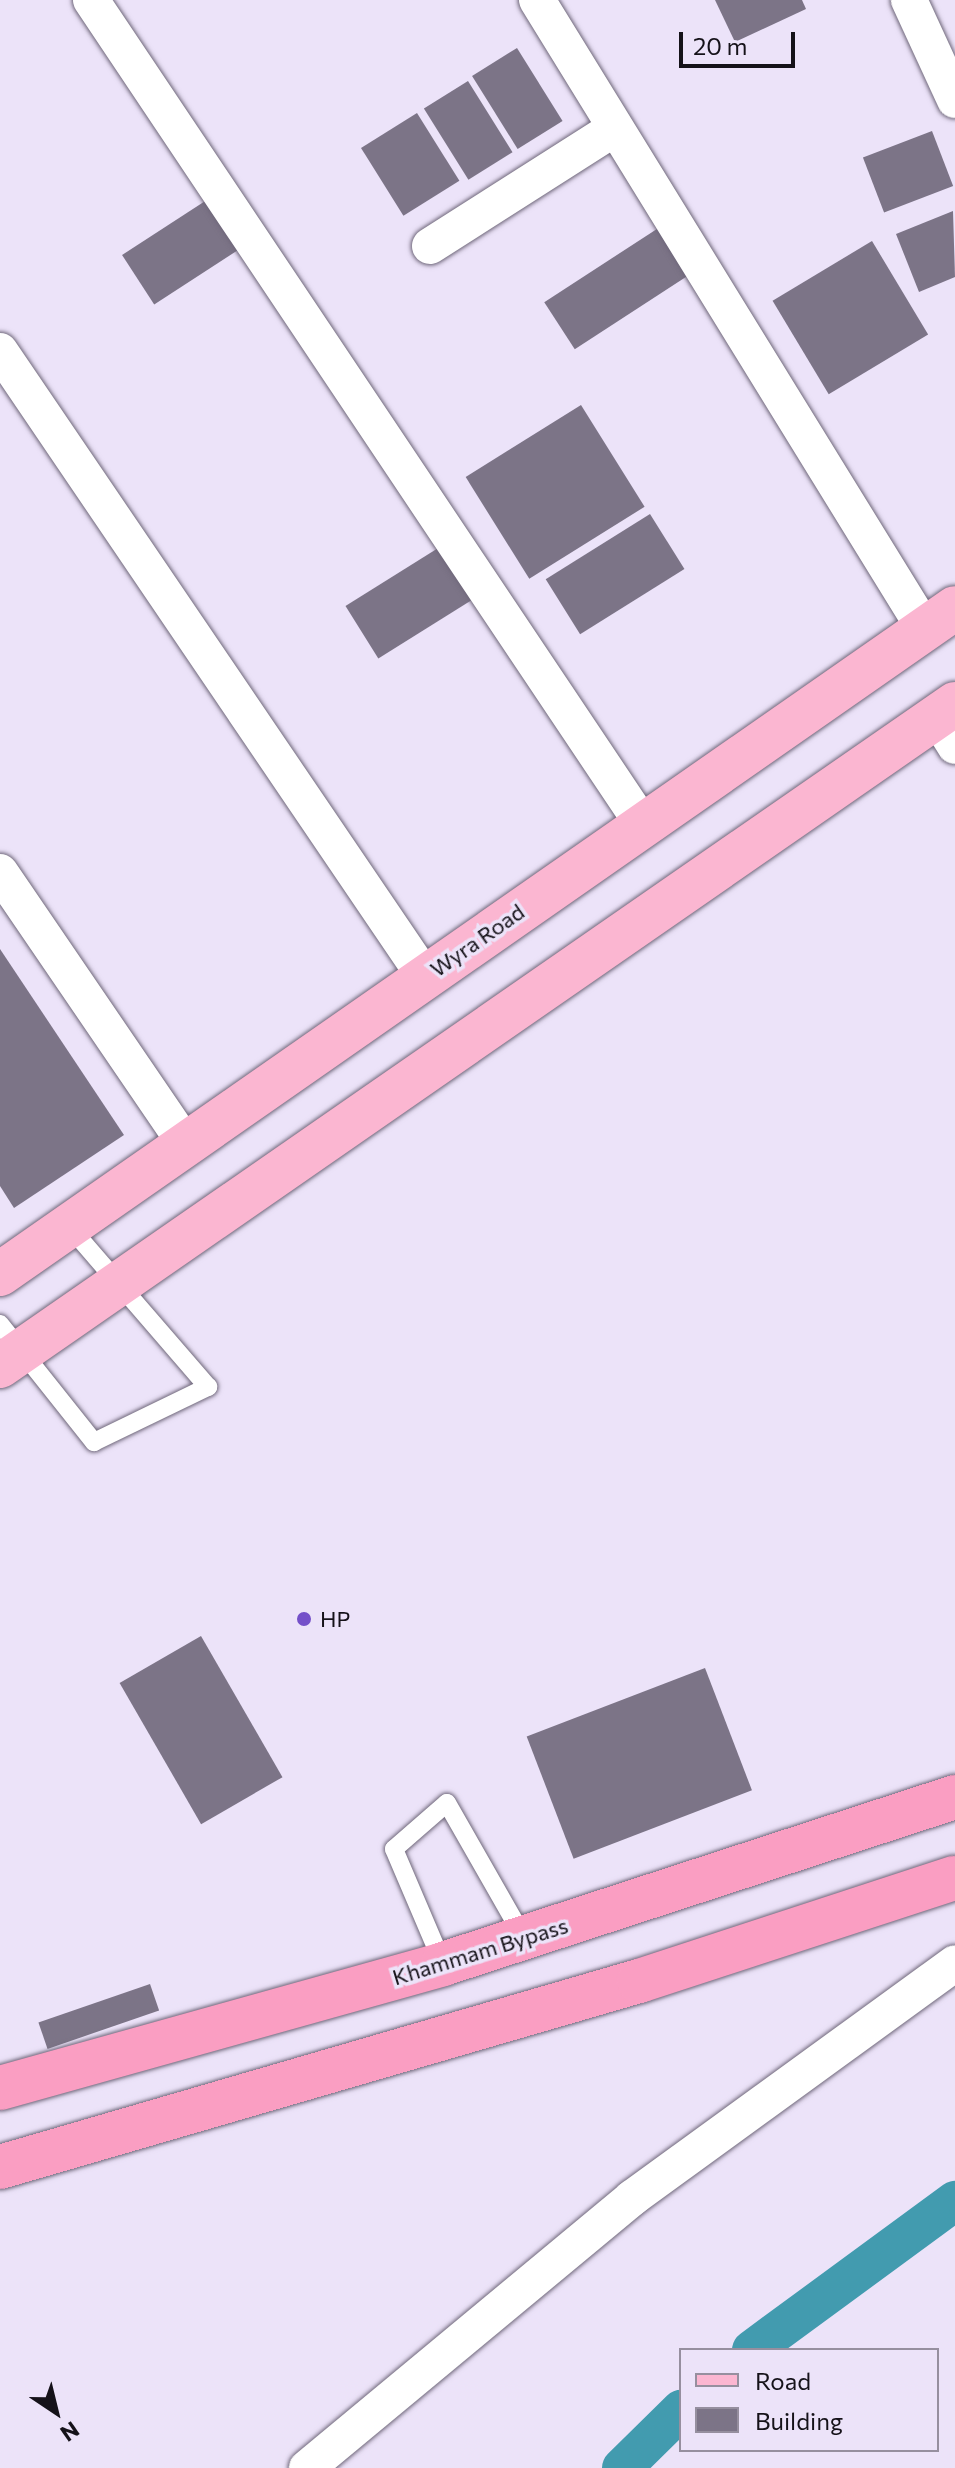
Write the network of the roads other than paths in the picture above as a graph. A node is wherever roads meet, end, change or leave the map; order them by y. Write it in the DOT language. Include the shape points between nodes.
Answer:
graph roads {
  1 [pos="91,0"];
  2 [pos="537,0"];
  3 [pos="909,0"];
  4 [pos="955,100"];
  5 [pos="614,129"];
  6 [pos="430,246"];
  7 [pos="0,351"];
  8 [pos="939,618"];
  9 [pos="949,722"];
  10 [pos="643,825"];
  11 [pos="0,872"];
  12 [pos="425,977"];
  13 [pos="186,1145"];
  14 [pos="69,1226"];
  15 [pos="0,1274"];
  16 [pos="116,1287"];
  17 [pos="8,1347"];
  18 [pos="955,1797"];
  19 [pos="955,1878"];
  20 [pos="524,1938"];
  21 [pos="955,1963"];
  22 [pos="443,1964"];
  23 [pos="0,2088"];
  24 [pos="0,2167"];
  25 [pos="307,2468"];
  1 -- 10 [label="street"];
  2 -- 5 [label="street"];
  3 -- 4 [label="street"];
  5 -- 6 [label="street"];
  5 -- 8 [label="street"];
  7 -- 12 [label="street"];
  8 -- 10 [label="main road, Wyra Road"];
  9 -- 16 [label="main road"];
  10 -- 12 [label="main road, Wyra Road"];
  11 -- 13 [label="street"];
  12 -- 13 [label="main road, Wyra Road"];
  13 -- 14 [label="main road, Wyra Road"];
  14 -- 15 [label="main road, Wyra Road"];
  14 -- 16 [label="lane"];
  16 -- 17 [label="main road"];
  16 -- 17 [label="lane" via="208,1387 94,1442"];
  18 -- 20 [label="highway, Khammam Bypass"];
  19 -- 24 [label="highway" via="639,1981"];
  20 -- 22 [label="highway, Khammam Bypass"];
  20 -- 22 [label="lane" via="447,1803 394,1849"];
  21 -- 25 [label="street" via="632,2198"];
  22 -- 23 [label="highway, Khammam Bypass"];
}
